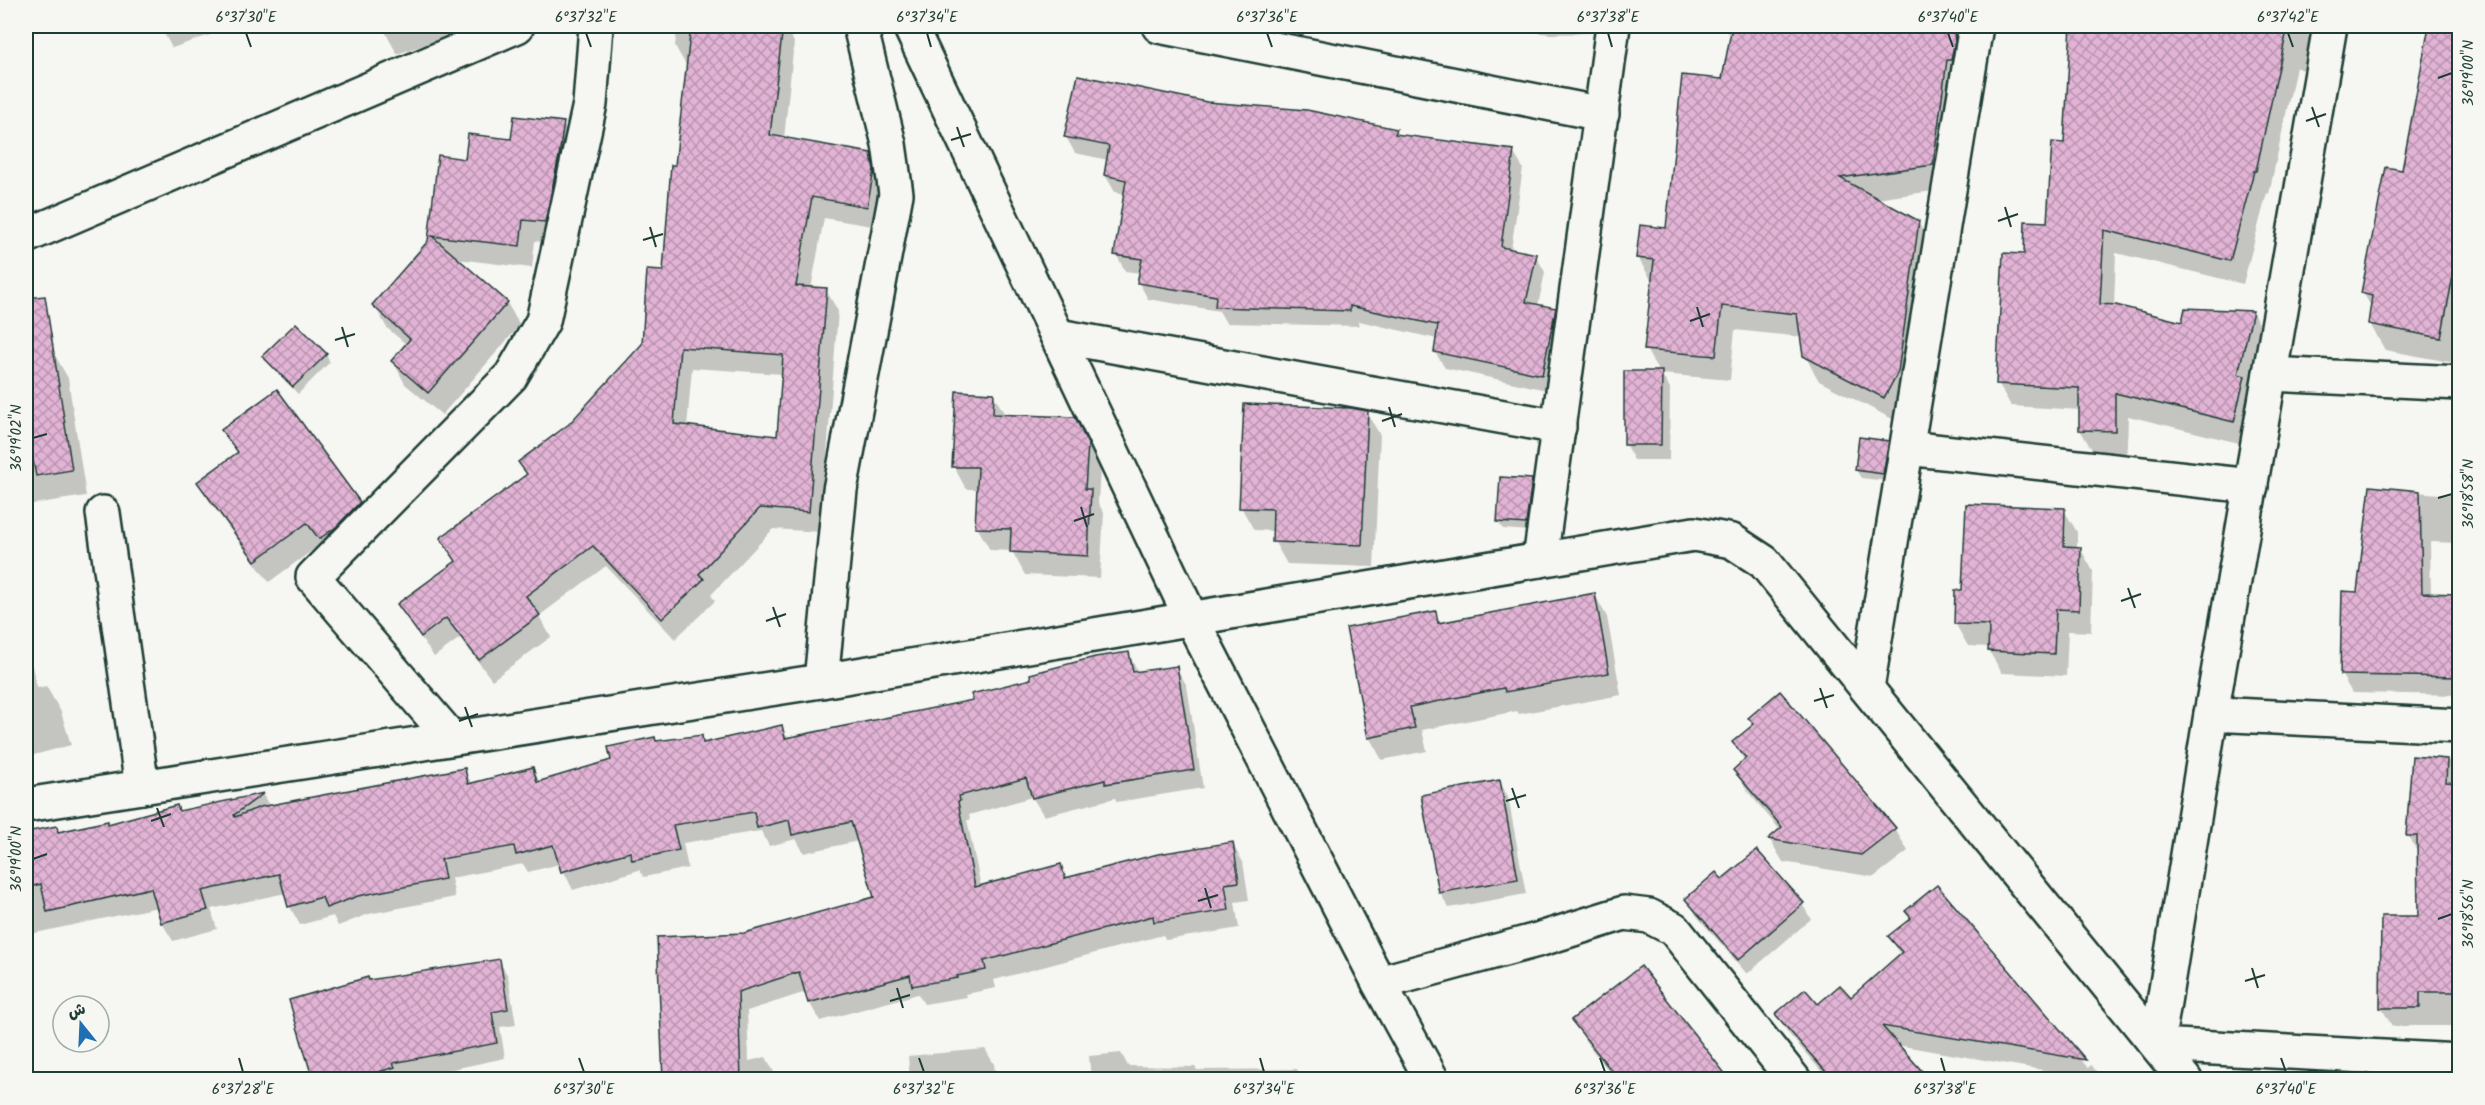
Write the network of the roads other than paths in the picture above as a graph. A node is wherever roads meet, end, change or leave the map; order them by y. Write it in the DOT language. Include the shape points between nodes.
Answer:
graph roads {
  1 [pos="517,26"];
  2 [pos="596,26"];
  3 [pos="860,26"];
  4 [pos="910,26"];
  5 [pos="1159,26"];
  6 [pos="1613,26"];
  7 [pos="1976,26"];
  8 [pos="2330,26"];
  9 [pos="1602,114"];
  10 [pos="26,236"];
  11 [pos="1058,336"];
  12 [pos="2270,374"];
  13 [pos="2460,383"];
  14 [pos="1559,426"];
  15 [pos="1906,448"];
  16 [pos="2251,486"];
  17 [pos="103,513"];
  18 [pos="1540,560"];
  19 [pos="1191,618"];
  20 [pos="821,681"];
  21 [pos="1867,688"];
  22 [pos="2211,714"];
  23 [pos="2460,726"];
  24 [pos="451,738"];
  25 [pos="142,787"];
  26 [pos="26,805"];
  27 [pos="1379,983"];
  28 [pos="2157,1045"];
  29 [pos="2460,1061"];
  30 [pos="1432,1080"];
  31 [pos="1794,1080"];
  32 [pos="2185,1080"];
  1 -- 10 [label="street"];
  2 -- 24 [label="street" via="590,104 543,321 511,376 313,577"];
  3 -- 20 [label="street" via="890,144 897,194 840,490"];
  4 -- 11 [label="street"];
  5 -- 9 [label="street"];
  6 -- 9 [label="street"];
  7 -- 15 [label="street"];
  8 -- 12 [label="street"];
  9 -- 14 [label="street"];
  11 -- 14 [label="street"];
  11 -- 19 [label="street"];
  12 -- 13 [label="street"];
  12 -- 16 [label="street"];
  14 -- 18 [label="street"];
  15 -- 16 [label="street"];
  15 -- 21 [label="street"];
  16 -- 22 [label="street"];
  17 -- 25 [label="street"];
  18 -- 19 [label="street"];
  18 -- 21 [label="street" via="1694,534 1732,541 1764,562"];
  19 -- 20 [label="street"];
  19 -- 27 [label="street"];
  20 -- 24 [label="street"];
  21 -- 28 [label="street"];
  22 -- 23 [label="street"];
  22 -- 28 [label="street"];
  24 -- 25 [label="street"];
  25 -- 26 [label="street"];
  27 -- 30 [label="street"];
  27 -- 31 [label="street" via="1624,913 1649,916 1674,929"];
  28 -- 29 [label="street"];
  28 -- 32 [label="street"];
}
